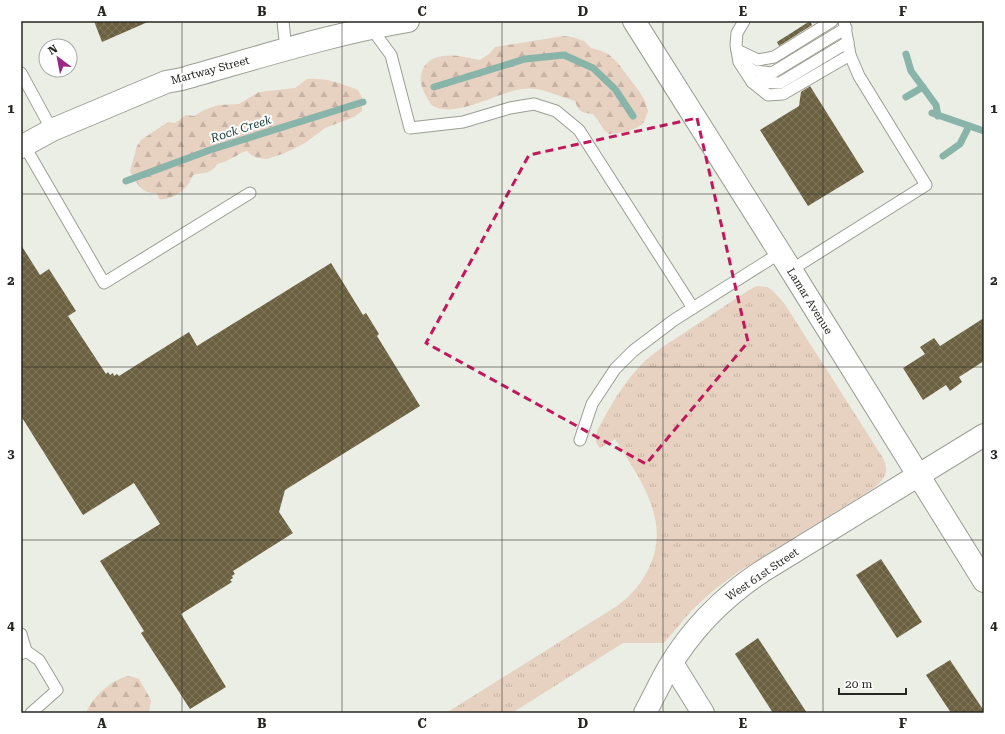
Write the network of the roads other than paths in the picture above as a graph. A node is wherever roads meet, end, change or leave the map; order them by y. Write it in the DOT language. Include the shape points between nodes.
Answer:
graph roads {
  1 [pos="284,21"];
  2 [pos="408,21"];
  3 [pos="634,21"];
  4 [pos="744,21"];
  5 [pos="832,21"];
  6 [pos="845,24"];
  7 [pos="371,28"];
  8 [pos="848,42"];
  9 [pos="286,50"];
  10 [pos="737,50"];
  11 [pos="850,55"];
  12 [pos="739,62"];
  13 [pos="21,73"];
  14 [pos="752,82"];
  15 [pos="52,130"];
  16 [pos="23,146"];
  17 [pos="250,193"];
  18 [pos="785,261"];
  19 [pos="693,308"];
  20 [pos="984,435"];
  21 [pos="580,440"];
  22 [pos="918,475"];
  23 [pos="984,581"];
  24 [pos="21,634"];
  25 [pos="24,653"];
  26 [pos="672,663"];
  27 [pos="31,713"];
  28 [pos="645,713"];
  29 [pos="703,713"];
  1 -- 9 [label="lane"];
  2 -- 7 [label="street, Martway Street"];
  3 -- 18 [label="street, Lamar Avenue"];
  4 -- 10 [label="lane" via="737,33"];
  5 -- 10 [label="lane" via="774,57 758,60"];
  6 -- 8 [label="lane"];
  6 -- 12 [label="lane" via="772,73 754,71"];
  7 -- 9 [label="street, Martway Street"];
  7 -- 19 [label="lane" via="390,55 410,128 462,122 534,104 556,111 579,130"];
  8 -- 11 [label="lane"];
  8 -- 14 [label="lane" via="780,83"];
  9 -- 15 [label="street, Martway Street" via="166,82"];
  10 -- 12 [label="lane"];
  11 -- 14 [label="lane" via="783,94 768,95"];
  11 -- 18 [label="lane" via="859,76 926,184"];
  12 -- 14 [label="lane"];
  13 -- 15 [label="lane"];
  15 -- 16 [label="street, Martway Street"];
  16 -- 17 [label="lane" via="104,283"];
  18 -- 19 [label="lane"];
  18 -- 22 [label="street, Lamar Avenue"];
  19 -- 21 [label="lane" via="633,351 615,369 592,404"];
  20 -- 22 [label="street, West 61st Street"];
  22 -- 23 [label="street, Lamar Avenue"];
  22 -- 26 [label="street, West 61st Street" via="751,579 706,617"];
  24 -- 25 [label="lane"];
  25 -- 27 [label="lane" via="39,660 57,690"];
  26 -- 28 [label="street, West 61st Street"];
  26 -- 29 [label="street"];
}
